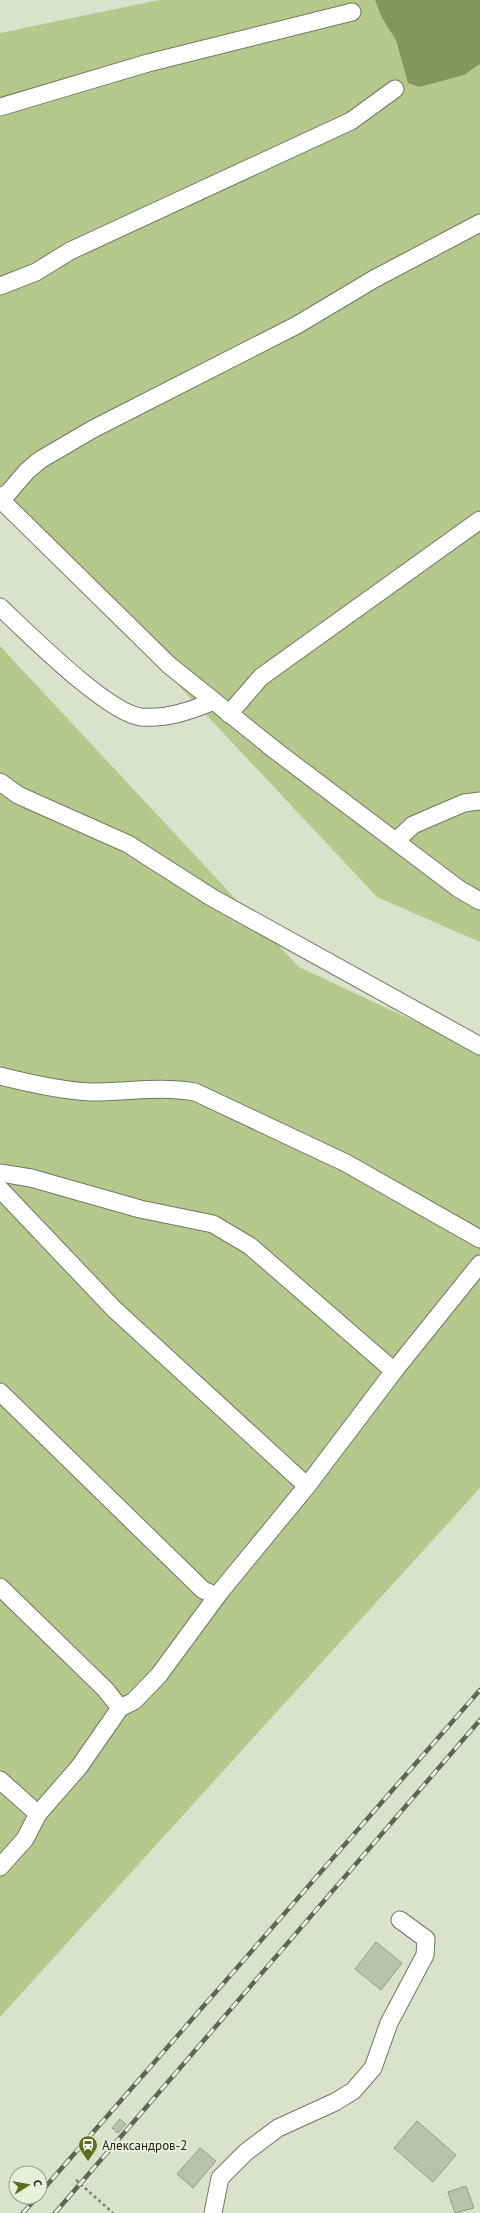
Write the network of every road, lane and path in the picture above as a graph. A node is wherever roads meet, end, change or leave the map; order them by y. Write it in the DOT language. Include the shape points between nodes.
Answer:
graph roads {
  1 [pos="352,12"];
  2 [pos="395,89"];
  3 [pos="0,107"];
  4 [pos="480,224"];
  5 [pos="0,286"];
  6 [pos="0,498"];
  7 [pos="480,520"];
  8 [pos="0,607"];
  9 [pos="214,701"];
  10 [pos="229,714"];
  11 [pos="0,782"];
  12 [pos="480,801"];
  13 [pos="396,841"];
  14 [pos="480,901"];
  15 [pos="480,1046"];
  16 [pos="0,1076"];
  17 [pos="0,1173"];
  18 [pos="0,1190"];
  19 [pos="480,1239"];
  20 [pos="480,1264"];
  21 [pos="394,1371"];
  22 [pos="0,1392"];
  23 [pos="307,1486"];
  24 [pos="0,1587"];
  25 [pos="217,1596"];
  26 [pos="120,1708"];
  27 [pos="0,1780"];
  28 [pos="38,1814"];
  29 [pos="0,1866"];
  30 [pos="400,1920"];
  31 [pos="76,2180"];
  32 [pos="113,2213"];
  33 [pos="213,2213"];
  1 -- 3 [label="street" via="148,63"];
  2 -- 5 [label="street" via="351,121 70,251 36,272"];
  4 -- 6 [label="street" via="374,279 297,325 93,429 40,460 8,494"];
  6 -- 9 [label="street" via="169,665"];
  7 -- 10 [label="street" via="327,627 261,677"];
  8 -- 9 [label="street" via="72,673 120,709 139,716 156,717 185,713"];
  9 -- 10 [label="street"];
  10 -- 13 [label="street"];
  11 -- 15 [label="street" via="18,795 128,844 211,897"];
  12 -- 13 [label="street" via="464,803 413,825"];
  13 -- 14 [label="street" via="459,889"];
  16 -- 19 [label="street" via="90,1092 174,1088 195,1092 346,1163"];
  17 -- 21 [label="street" via="30,1178 140,1209 213,1224 250,1246"];
  18 -- 23 [label="street" via="114,1309"];
  20 -- 21 [label="street"];
  21 -- 23 [label="street"];
  22 -- 25 [label="street" via="203,1590"];
  23 -- 25 [label="street"];
  24 -- 26 [label="street" via="105,1689"];
  25 -- 26 [label="street" via="159,1675 134,1701"];
  26 -- 28 [label="street" via="80,1767"];
  27 -- 28 [label="street"];
  28 -- 29 [label="street" via="24,1839"];
  30 -- 33 [label="street" via="426,1939 425,1954 389,2023 372,2068 354,2091 278,2128 246,2152 220,2178"];
  31 -- 32 [label="path"];
}
